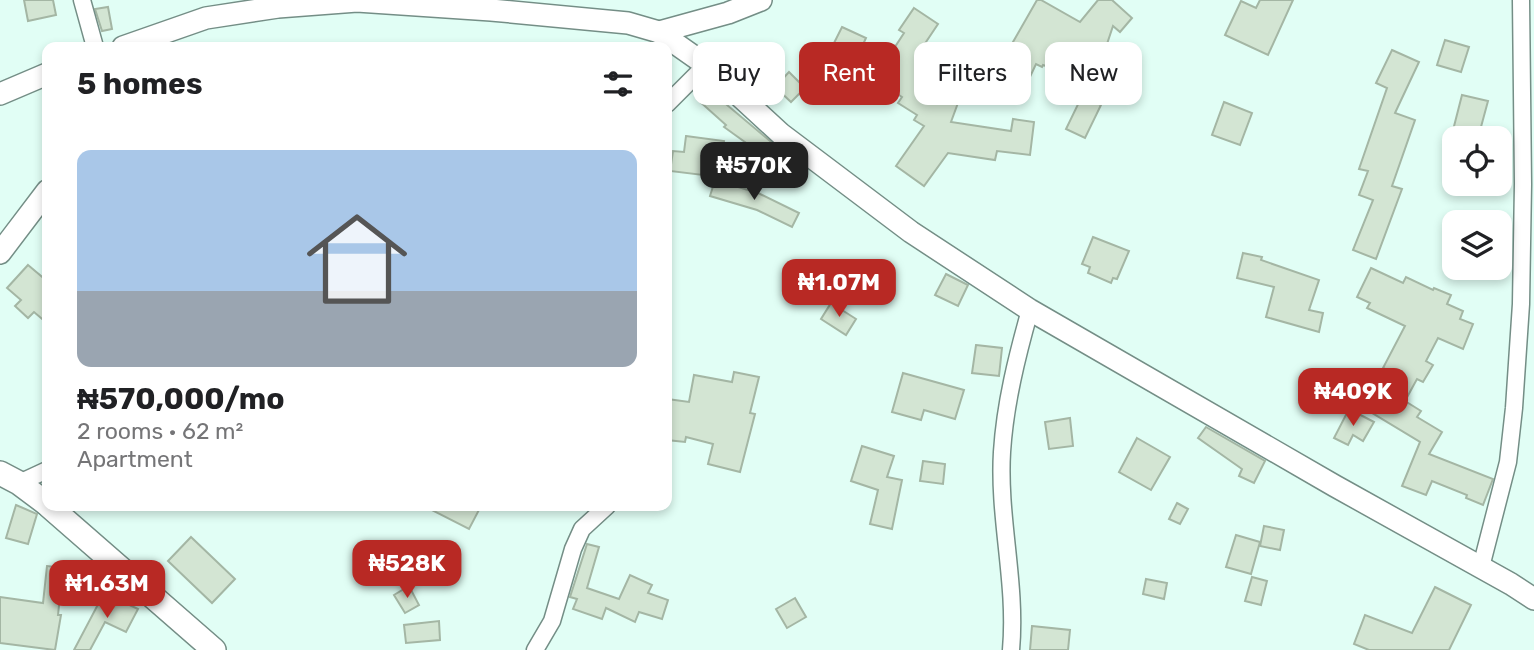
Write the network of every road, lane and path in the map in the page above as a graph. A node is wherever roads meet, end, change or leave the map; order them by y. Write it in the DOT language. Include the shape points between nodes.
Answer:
graph roads {
  1 [pos="82,0"];
  2 [pos="761,0"];
  3 [pos="1521,0"];
  4 [pos="185,26"];
  5 [pos="659,32"];
  6 [pos="94,42"];
  7 [pos="138,42"];
  8 [pos="164,42"];
  9 [pos="693,56"];
  10 [pos="42,76"];
  11 [pos="693,77"];
  12 [pos="0,94"];
  13 [pos="672,99"];
  14 [pos="747,105"];
  15 [pos="42,198"];
  16 [pos="0,253"];
  17 [pos="1030,310"];
  18 [pos="42,471"];
  19 [pos="10,478"];
  20 [pos="42,501"];
  21 [pos="55,511"];
  22 [pos="601,511"];
  23 [pos="1481,567"];
  24 [pos="1534,599"];
  25 [pos="214,650"];
  26 [pos="535,650"];
  27 [pos="1011,650"];
  1 -- 6 [label="street"];
  2 -- 5 [label="street"];
  3 -- 23 [label="street" via="1521,304 1514,408 1508,462"];
  4 -- 5 [label="street" via="206,18 278,7 357,1 628,23"];
  4 -- 7 [label="street"];
  4 -- 8 [label="street"];
  5 -- 9 [label="street"];
  10 -- 12 [label="street"];
  11 -- 13 [label="street"];
  14 -- 17 [label="street" via="911,232"];
  15 -- 16 [label="street"];
  17 -- 23 [label="street"];
  17 -- 27 [label="street" via="1014,368 1002,451 1012,579"];
  18 -- 19 [label="street"];
  19 -- 20 [label="main road"];
  21 -- 25 [label="main road"];
  22 -- 26 [label="street" via="582,528 552,621"];
  23 -- 24 [label="street"];
}
